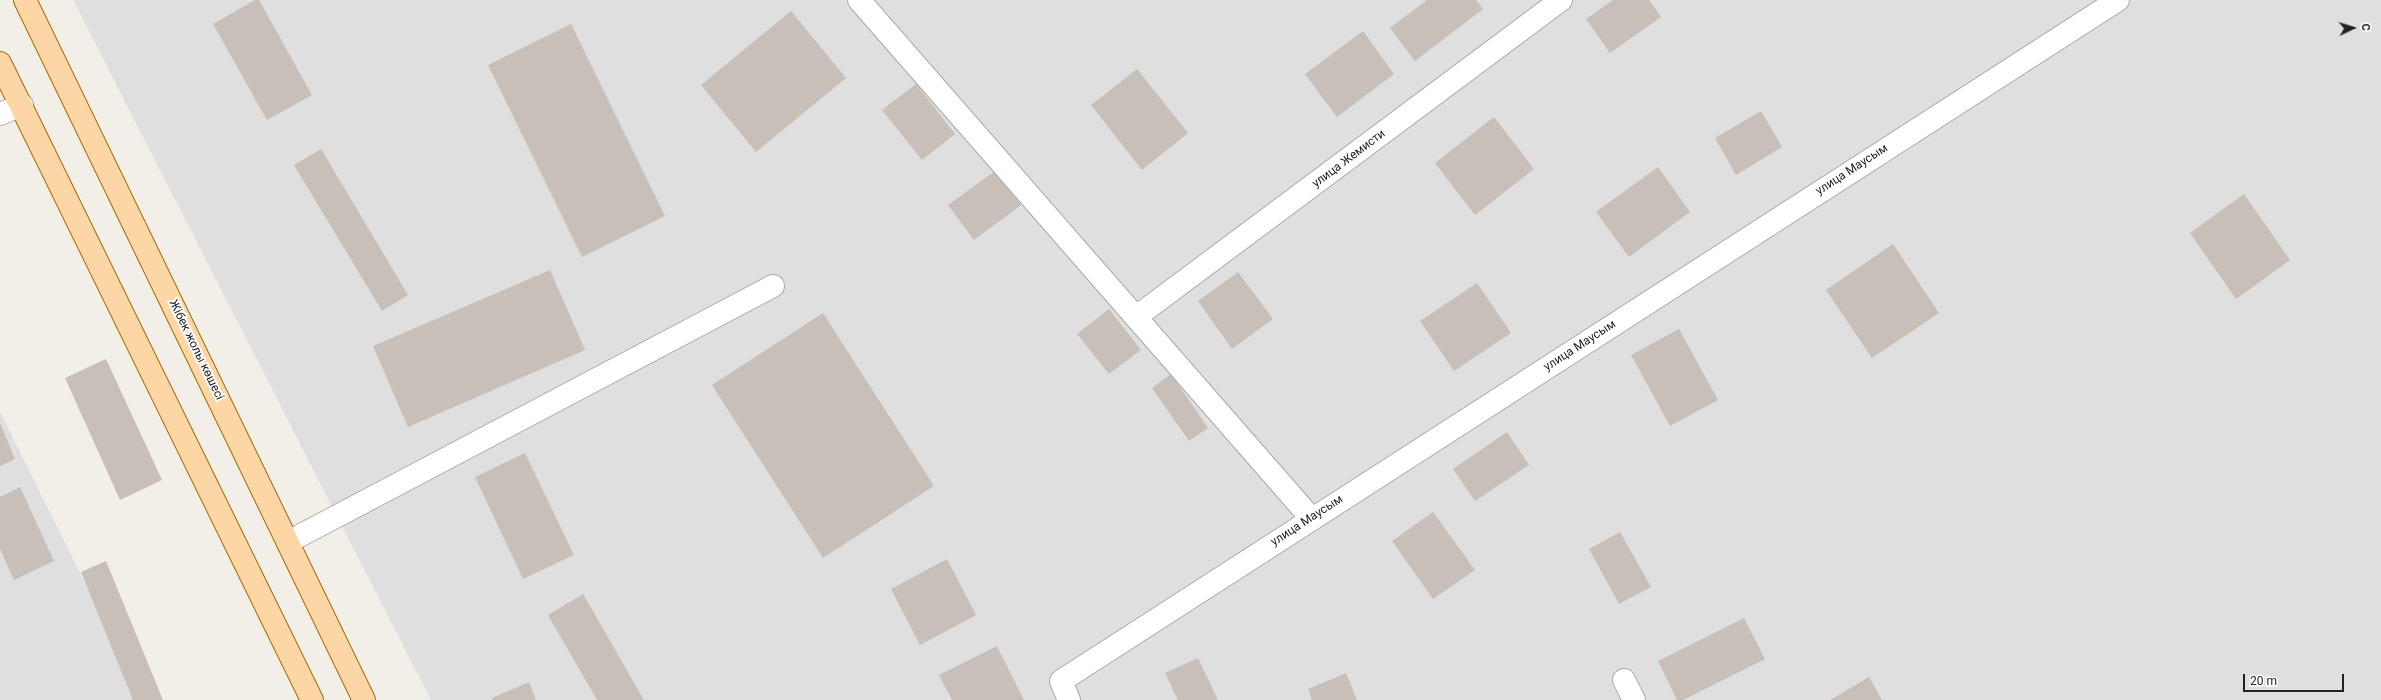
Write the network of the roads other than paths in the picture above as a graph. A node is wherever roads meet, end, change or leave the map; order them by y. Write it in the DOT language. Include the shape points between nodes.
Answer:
graph roads {
  1 [pos="25,0"];
  2 [pos="859,0"];
  3 [pos="1561,0"];
  4 [pos="2118,0"];
  5 [pos="0,63"];
  6 [pos="22,105"];
  7 [pos="0,114"];
  8 [pos="773,286"];
  9 [pos="1136,317"];
  10 [pos="1311,518"];
  11 [pos="288,542"];
  12 [pos="1624,680"];
  13 [pos="312,700"];
  14 [pos="364,700"];
  15 [pos="1069,700"];
  16 [pos="1634,700"];
  1 -- 11 [label="main road, Жібек жолы көшесі"];
  2 -- 9 [label="street"];
  3 -- 9 [label="street, улица Жемисти"];
  4 -- 10 [label="street, улица Маусым"];
  5 -- 6 [label="main road"];
  6 -- 7 [label="street"];
  6 -- 13 [label="main road"];
  8 -- 11 [label="street"];
  9 -- 10 [label="street"];
  10 -- 15 [label="street, улица Маусым" via="1060,681"];
  11 -- 14 [label="main road, Жібек жолы көшесі"];
  12 -- 16 [label="street"];
}
